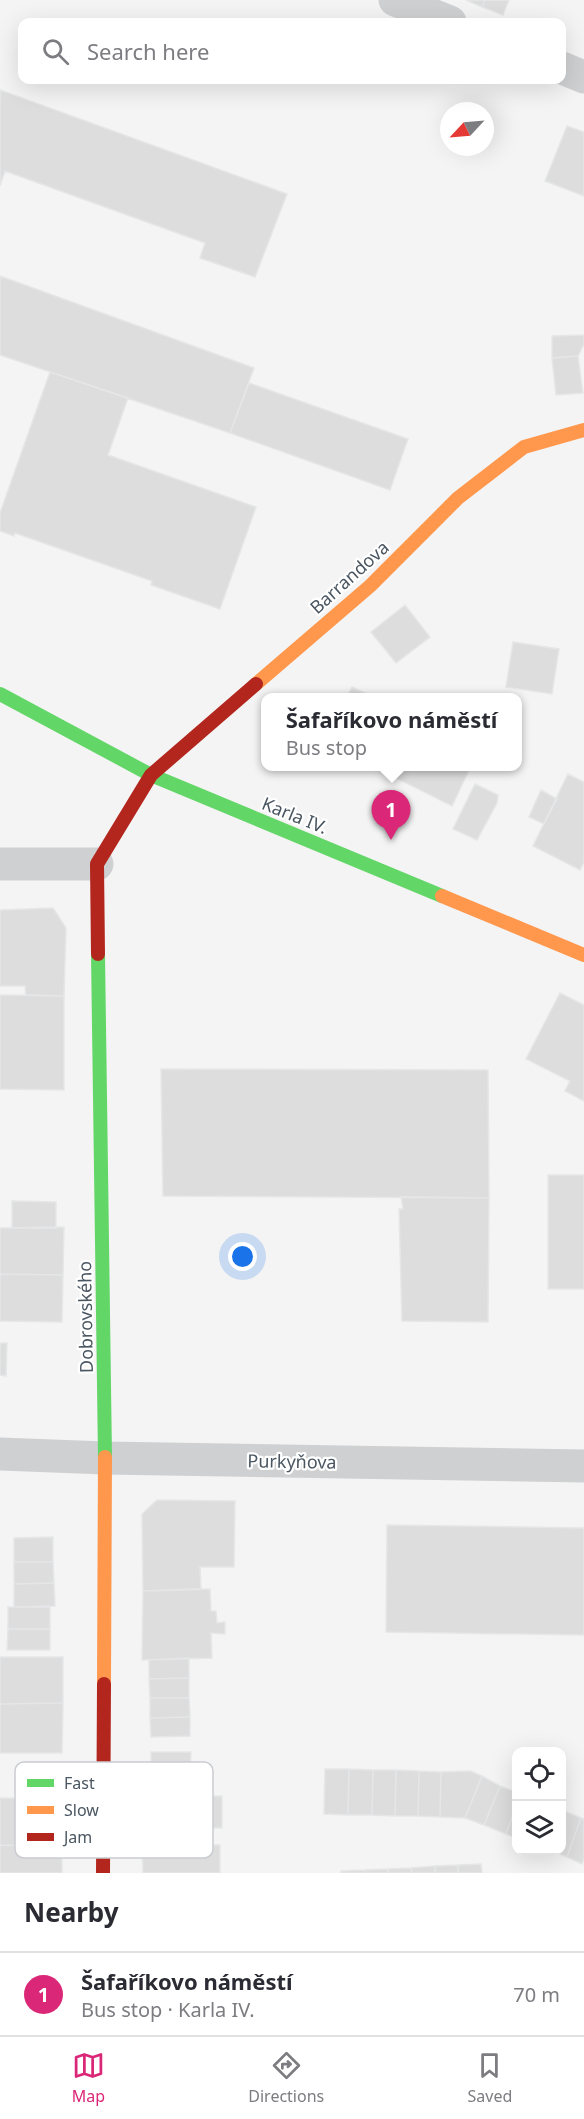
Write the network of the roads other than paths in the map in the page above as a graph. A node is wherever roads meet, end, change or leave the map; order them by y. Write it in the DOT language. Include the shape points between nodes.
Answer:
graph roads {
  1 [pos="395,0"];
  2 [pos="440,18"];
  3 [pos="566,70"];
  4 [pos="584,77"];
  5 [pos="584,430"];
  6 [pos="0,694"];
  7 [pos="151,775"];
  8 [pos="0,864"];
  9 [pos="97,864"];
  10 [pos="584,955"];
  11 [pos="0,1454"];
  12 [pos="105,1458"];
  13 [pos="584,1466"];
  14 [pos="104,1762"];
  15 [pos="103,1858"];
  16 [pos="103,1873"];
  1 -- 2 [label="street"];
  3 -- 4 [label="street"];
  5 -- 7 [label="street, Barrandova" via="524,447 458,498 370,586"];
  6 -- 7 [label="street, Karla IV."];
  7 -- 9 [label="street"];
  7 -- 10 [label="street, Karla IV."];
  8 -- 9 [label="street"];
  9 -- 12 [label="street, Dobrovského"];
  11 -- 12 [label="street, Purkyňova"];
  12 -- 13 [label="street, Purkyňova"];
  12 -- 14 [label="street, Dobrovského"];
  15 -- 16 [label="street, Dobrovského"];
}
